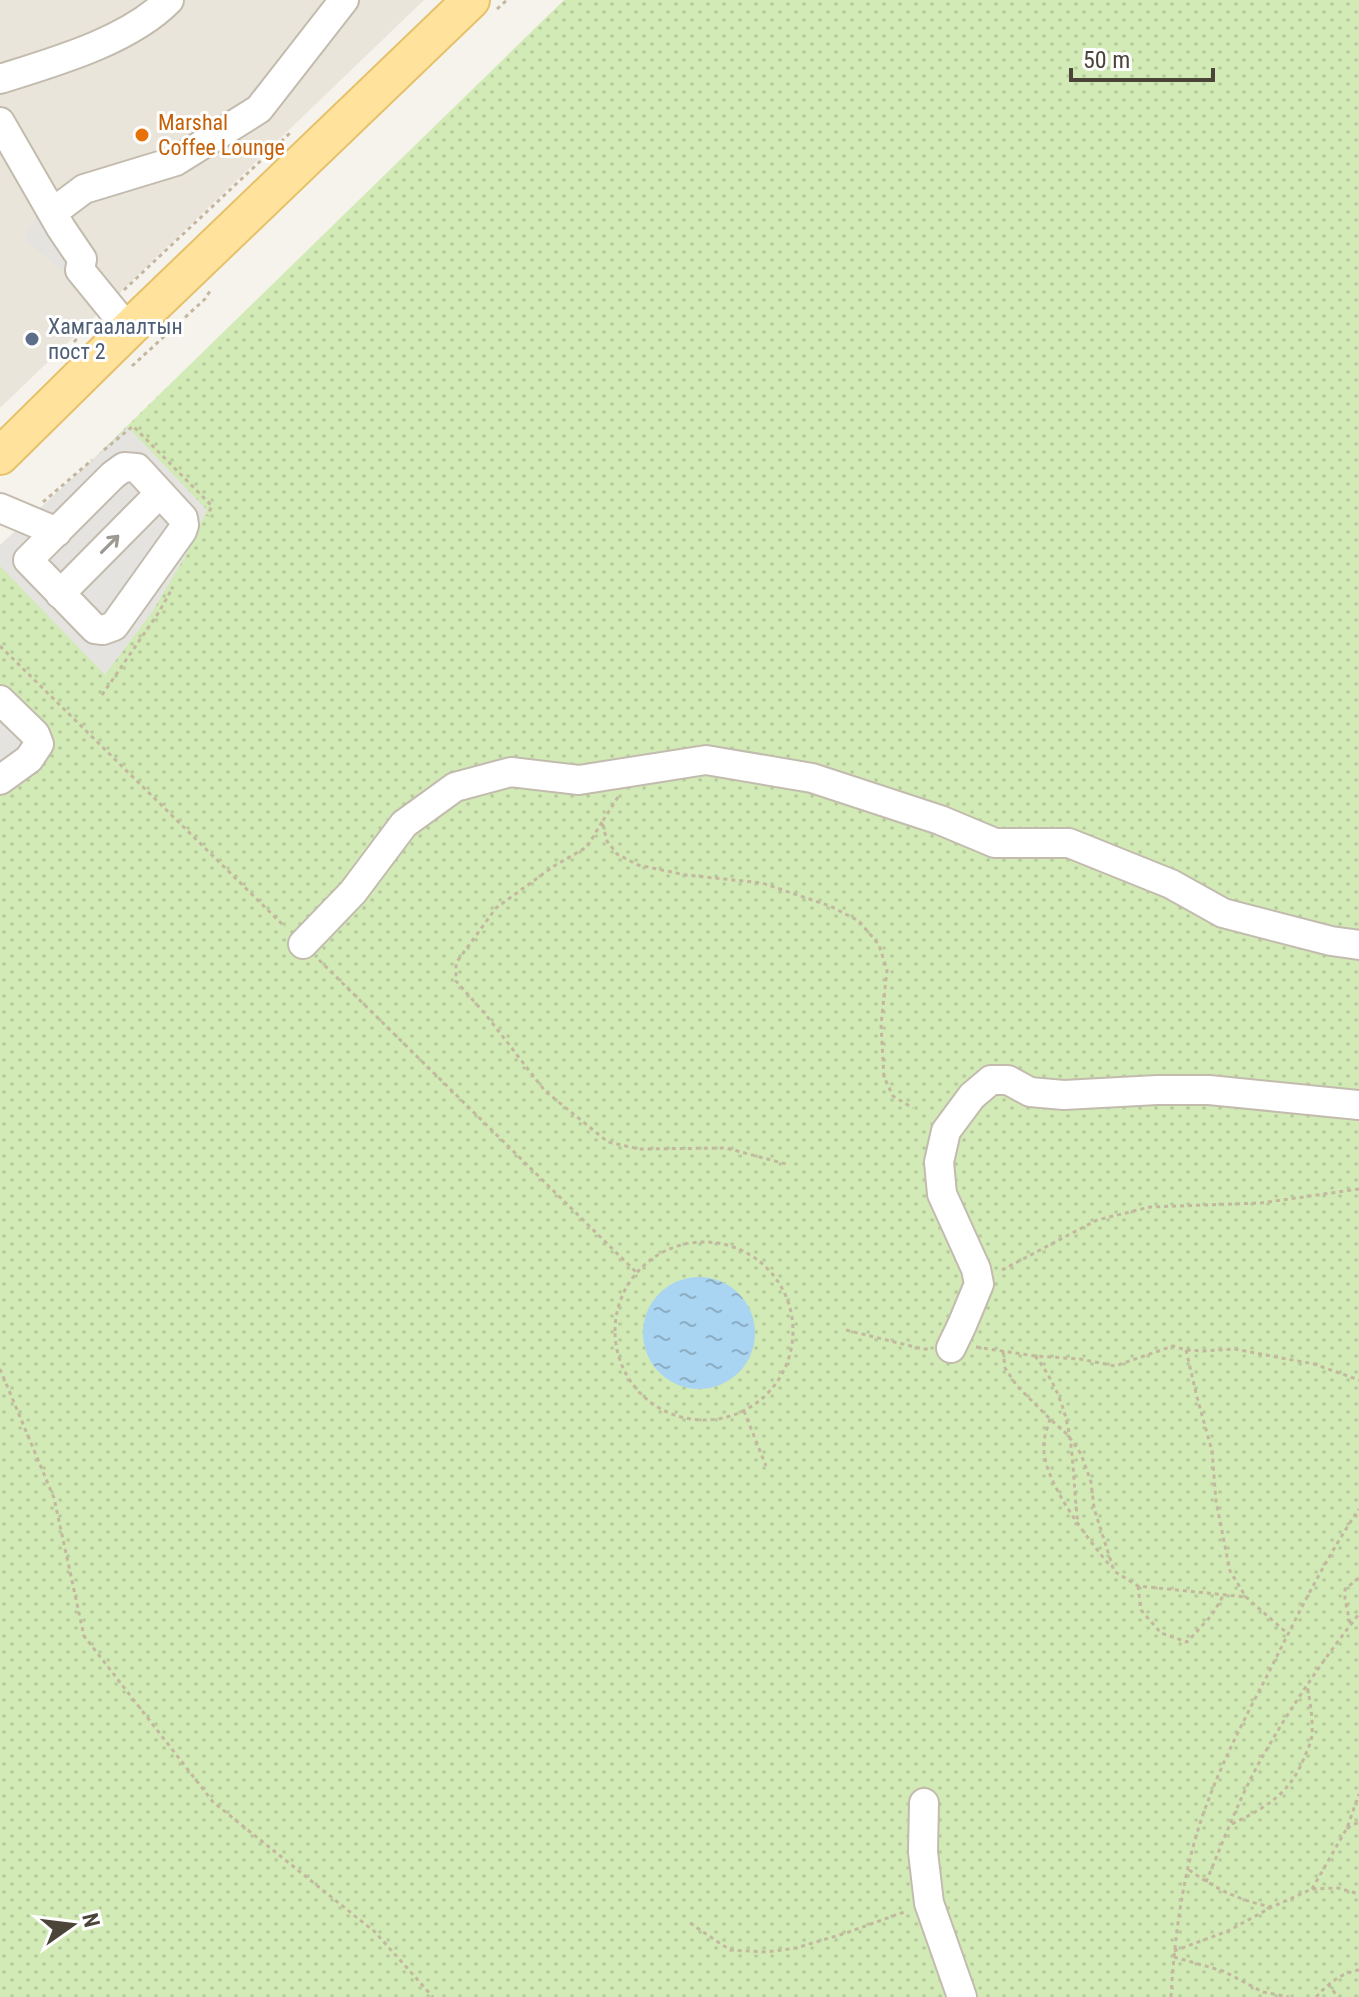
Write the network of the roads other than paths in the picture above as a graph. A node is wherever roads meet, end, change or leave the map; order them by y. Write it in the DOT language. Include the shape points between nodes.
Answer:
graph roads {
  1 [pos="169,0"];
  2 [pos="344,0"];
  3 [pos="471,0"];
  4 [pos="0,79"];
  5 [pos="0,122"];
  6 [pos="50,209"];
  7 [pos="135,322"];
  8 [pos="4,444"];
  9 [pos="160,493"];
  10 [pos="1,509"];
  11 [pos="57,532"];
  12 [pos="28,560"];
  13 [pos="60,594"];
  14 [pos="0,700"];
  15 [pos="0,780"];
  16 [pos="1345,943"];
  17 [pos="303,944"];
  18 [pos="1359,956"];
  19 [pos="1359,1105"];
  20 [pos="951,1348"];
  21 [pos="924,1803"];
  22 [pos="962,1997"];
  1 -- 4 [label="street" via="73,56"];
  2 -- 6 [label="street" via="259,109 176,161 84,189"];
  3 -- 7 [label="main road"];
  5 -- 6 [label="street"];
  6 -- 7 [label="street" via="82,259 93,259"];
  7 -- 8 [label="main road"];
  9 -- 11 [label="street" via="137,468 124,467"];
  13 -- 9 [label="street, one-way"];
  9 -- 13 [label="street" via="183,518 182,531 114,626 95,629"];
  10 -- 11 [label="street"];
  10 -- 12 [label="street"];
  11 -- 12 [label="street"];
  12 -- 13 [label="street"];
  14 -- 15 [label="street" via="39,740 29,759"];
  16 -- 17 [label="street" via="1223,913 1171,884 1069,843 995,843 812,778 706,760 579,780 511,772 455,787 404,824 353,892"];
  16 -- 18 [label="street"];
  19 -- 20 [label="street" via="1209,1090 1064,1095 991,1080 946,1131 939,1162 942,1194 979,1284"];
  21 -- 22 [label="street" via="929,1903"];
}
